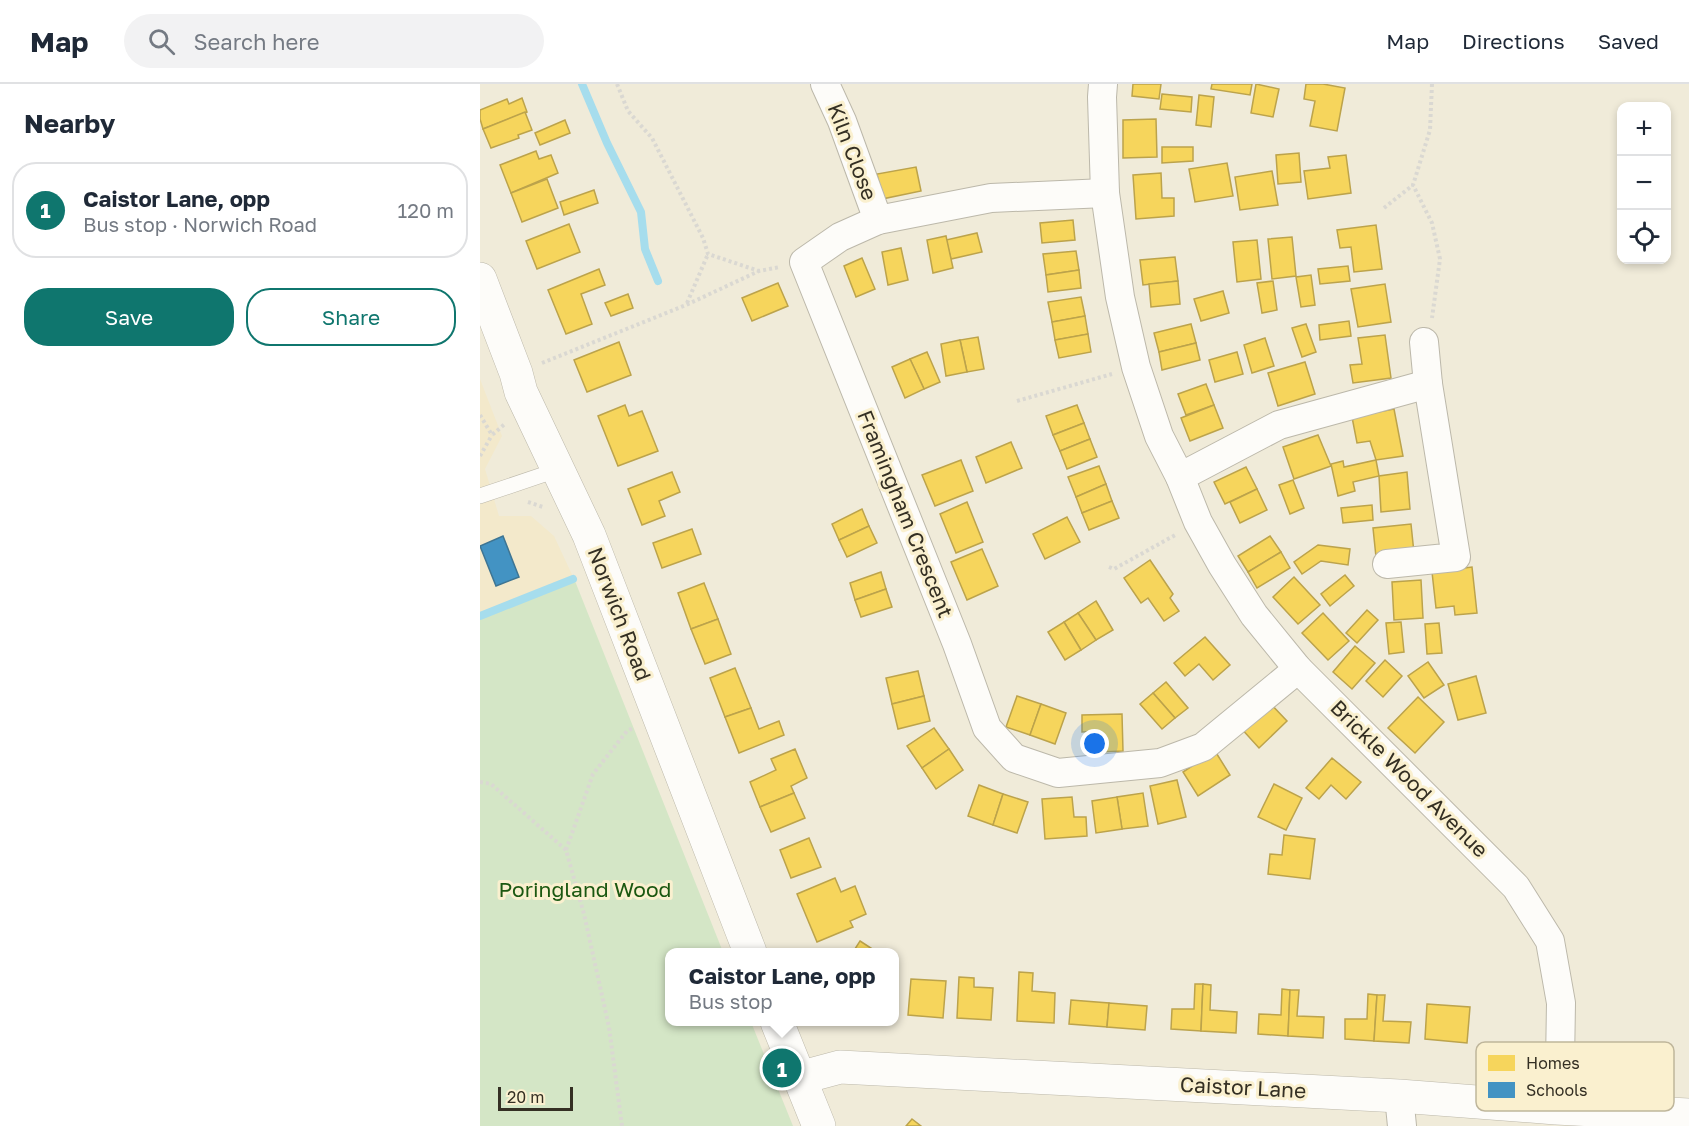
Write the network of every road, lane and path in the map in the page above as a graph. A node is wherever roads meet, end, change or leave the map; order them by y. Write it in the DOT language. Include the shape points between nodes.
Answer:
graph roads {
  1 [pos="617,84"];
  2 [pos="825,84"];
  3 [pos="1103,84"];
  4 [pos="1432,84"];
  5 [pos="1413,185"];
  6 [pos="1105,193"];
  7 [pos="1384,208"];
  8 [pos="878,220"];
  9 [pos="708,254"];
  10 [pos="804,262"];
  11 [pos="759,271"];
  12 [pos="480,279"];
  13 [pos="686,305"];
  14 [pos="1424,342"];
  15 [pos="1136,367"];
  16 [pos="516,373"];
  17 [pos="1428,384"];
  18 [pos="1017,401"];
  19 [pos="480,415"];
  20 [pos="511,419"];
  21 [pos="492,435"];
  22 [pos="480,456"];
  23 [pos="557,470"];
  24 [pos="1180,477"];
  25 [pos="480,496"];
  26 [pos="1198,522"];
  27 [pos="1387,564"];
  28 [pos="1109,567"];
  29 [pos="1298,669"];
  30 [pos="659,717"];
  31 [pos="480,782"];
  32 [pos="566,850"];
  33 [pos="748,948"];
  34 [pos="779,1026"];
  35 [pos="1560,1042"];
  36 [pos="799,1078"];
  37 [pos="1476,1110"];
  38 [pos="1401,1111"];
  39 [pos="1613,1111"];
  40 [pos="1689,1115"];
  41 [pos="622,1126"];
  42 [pos="819,1126"];
  1 -- 9 [label="path" via="628,111 652,138"];
  2 -- 8 [label="street, Kiln Close"];
  3 -- 6 [label="street, Brickle Wood Avenue"];
  4 -- 5 [label="path" via="1430,130"];
  5 -- 7 [label="path"];
  5 -- 14 [label="path" via="1432,224 1440,259 1435,312"];
  6 -- 8 [label="street" via="991,198"];
  6 -- 15 [label="street, Brickle Wood Avenue" via="1120,297"];
  8 -- 10 [label="street" via="840,237"];
  9 -- 11 [label="path"];
  9 -- 13 [label="path"];
  10 -- 11 [label="path"];
  10 -- 29 [label="street, Framingham Crescent" via="949,622 987,728 1014,758 1058,773 1160,763 1203,747"];
  11 -- 13 [label="path"];
  12 -- 16 [label="street, Norwich Road"];
  13 -- 16 [label="path"];
  14 -- 17 [label="street"];
  15 -- 18 [label="path"];
  15 -- 24 [label="street, Brickle Wood Avenue" via="1159,436"];
  16 -- 23 [label="street, Norwich Road"];
  17 -- 24 [label="street" via="1279,424"];
  17 -- 27 [label="street" via="1456,557"];
  19 -- 21 [label="path"];
  20 -- 21 [label="path"];
  21 -- 22 [label="path"];
  23 -- 25 [label="lane"];
  23 -- 30 [label="street, Norwich Road" via="589,535"];
  24 -- 26 [label="street, Brickle Wood Avenue"];
  26 -- 28 [label="path" via="1114,569"];
  26 -- 29 [label="street, Brickle Wood Avenue" via="1254,615"];
  29 -- 35 [label="street, Brickle Wood Avenue" via="1516,887 1550,941 1561,1003"];
  30 -- 32 [label="path" via="627,731 592,774"];
  30 -- 33 [label="street, Norwich Road"];
  31 -- 32 [label="path" via="491,784"];
  32 -- 41 [label="path" via="609,1027"];
  34 -- 36 [label="street"];
  36 -- 38 [label="street, Caistor Lane" via="840,1067"];
  36 -- 42 [label="street"];
  37 -- 38 [label="street, Caistor Lane"];
  39 -- 40 [label="street, Caistor Lane"];
}
